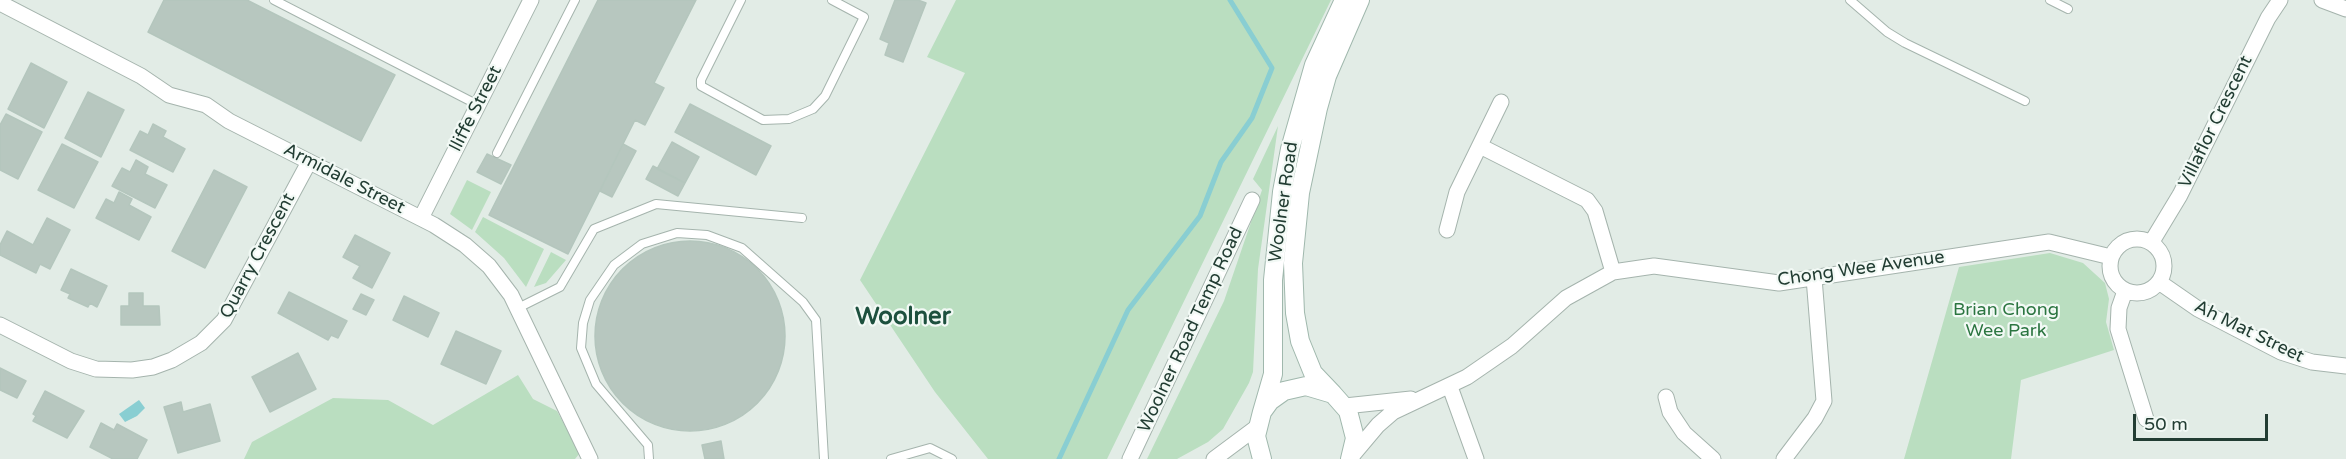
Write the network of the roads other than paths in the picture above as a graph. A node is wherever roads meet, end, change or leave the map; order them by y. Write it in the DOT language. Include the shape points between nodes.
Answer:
graph roads {
  1 [pos="274,0"];
  2 [pos="531,0"];
  3 [pos="575,0"];
  4 [pos="741,0"];
  5 [pos="832,0"];
  6 [pos="1344,0"];
  7 [pos="1360,0"];
  8 [pos="1850,0"];
  9 [pos="2050,0"];
  10 [pos="2280,0"];
  11 [pos="2322,0"];
  12 [pos="0,3"];
  13 [pos="2068,9"];
  14 [pos="2346,9"];
  15 [pos="2025,101"];
  16 [pos="1501,102"];
  17 [pos="478,105"];
  18 [pos="1480,146"];
  19 [pos="497,153"];
  20 [pos="309,162"];
  21 [pos="1252,200"];
  22 [pos="421,218"];
  23 [pos="802,218"];
  24 [pos="1447,230"];
  25 [pos="2151,243"];
  26 [pos="2111,257"];
  27 [pos="1613,272"];
  28 [pos="1814,278"];
  29 [pos="2159,282"];
  30 [pos="2125,291"];
  31 [pos="518,308"];
  32 [pos="0,325"];
  33 [pos="2346,366"];
  34 [pos="1450,387"];
  35 [pos="1431,394"];
  36 [pos="1666,397"];
  37 [pos="1339,400"];
  38 [pos="1259,419"];
  39 [pos="2146,419"];
  40 [pos="590,459"];
  41 [pos="649,459"];
  42 [pos="824,459"];
  43 [pos="891,459"];
  44 [pos="952,459"];
  45 [pos="1130,459"];
  46 [pos="1214,459"];
  47 [pos="1262,459"];
  48 [pos="1350,459"];
  49 [pos="1476,459"];
  50 [pos="1713,459"];
  51 [pos="1784,459"];
  1 -- 17 [label="lane"];
  2 -- 17 [label="street, Iliffe Street"];
  3 -- 19 [label="lane"];
  4 -- 5 [label="lane" via="701,86 763,120 789,119 813,109 825,96 864,17"];
  6 -- 38 [label="main road, Woolner Road" via="1314,65 1281,192 1273,280 1274,374"];
  7 -- 37 [label="main road, Woolner Road" via="1327,76 1318,108 1304,165 1294,248 1295,313 1300,341 1313,373"];
  8 -- 15 [label="lane" via="1905,43"];
  9 -- 13 [label="lane"];
  10 -- 25 [label="street, Villaflor Crescent" via="2180,195"];
  11 -- 14 [label="street"];
  12 -- 20 [label="street, Armidale Street" via="141,76 169,95 206,105"];
  16 -- 18 [label="street"];
  17 -- 22 [label="street, Iliffe Street"];
  18 -- 24 [label="street" via="1457,192"];
  18 -- 27 [label="street" via="1587,200 1595,211"];
  20 -- 22 [label="street, Armidale Street"];
  20 -- 32 [label="street, Quarry Crescent" via="224,320 201,344 172,360 132,370 96,369 71,361"];
  21 -- 45 [label="street, Woolner Road Temp Road"];
  22 -- 31 [label="street, Armidale Street" via="477,255 502,282"];
  23 -- 31 [label="lane" via="656,204 594,229 560,287"];
  25 -- 26 [label="street" via="2127,241"];
  25 -- 29 [label="street" via="2163,258"];
  26 -- 28 [label="street, Chong Wee Avenue" via="2065,244 2041,242"];
  26 -- 30 [label="street" via="2112,277"];
  27 -- 28 [label="street, Chong Wee Avenue" via="1654,266 1774,282"];
  27 -- 34 [label="street, Chong Wee Avenue" via="1566,298 1489,363"];
  28 -- 51 [label="street" via="1824,400"];
  29 -- 30 [label="street" via="2147,292"];
  29 -- 33 [label="street, Ah Mat Street" via="2198,309 2281,352 2312,363"];
  30 -- 39 [label="street" via="2118,329"];
  31 -- 40 [label="street, Armidale Street"];
  34 -- 35 [label="street, Chong Wee Avenue"];
  34 -- 49 [label="street"];
  35 -- 37 [label="street, Chong Wee Avenue" via="1402,400"];
  35 -- 48 [label="street, Chong Wee Avenue" via="1402,406 1386,418"];
  36 -- 50 [label="street" via="1684,434"];
  37 -- 38 [label="main road" via="1312,387 1291,388 1270,401"];
  37 -- 48 [label="main road" via="1355,427"];
  38 -- 46 [label="street"];
  38 -- 47 [label="main road" via="1256,441"];
  41 -- 42 [label="lane" via="648,445 596,384 581,348 583,323 595,291 614,265 642,244 677,232 707,235 742,248 802,302 816,320"];
  43 -- 44 [label="lane" via="930,448"];
}
